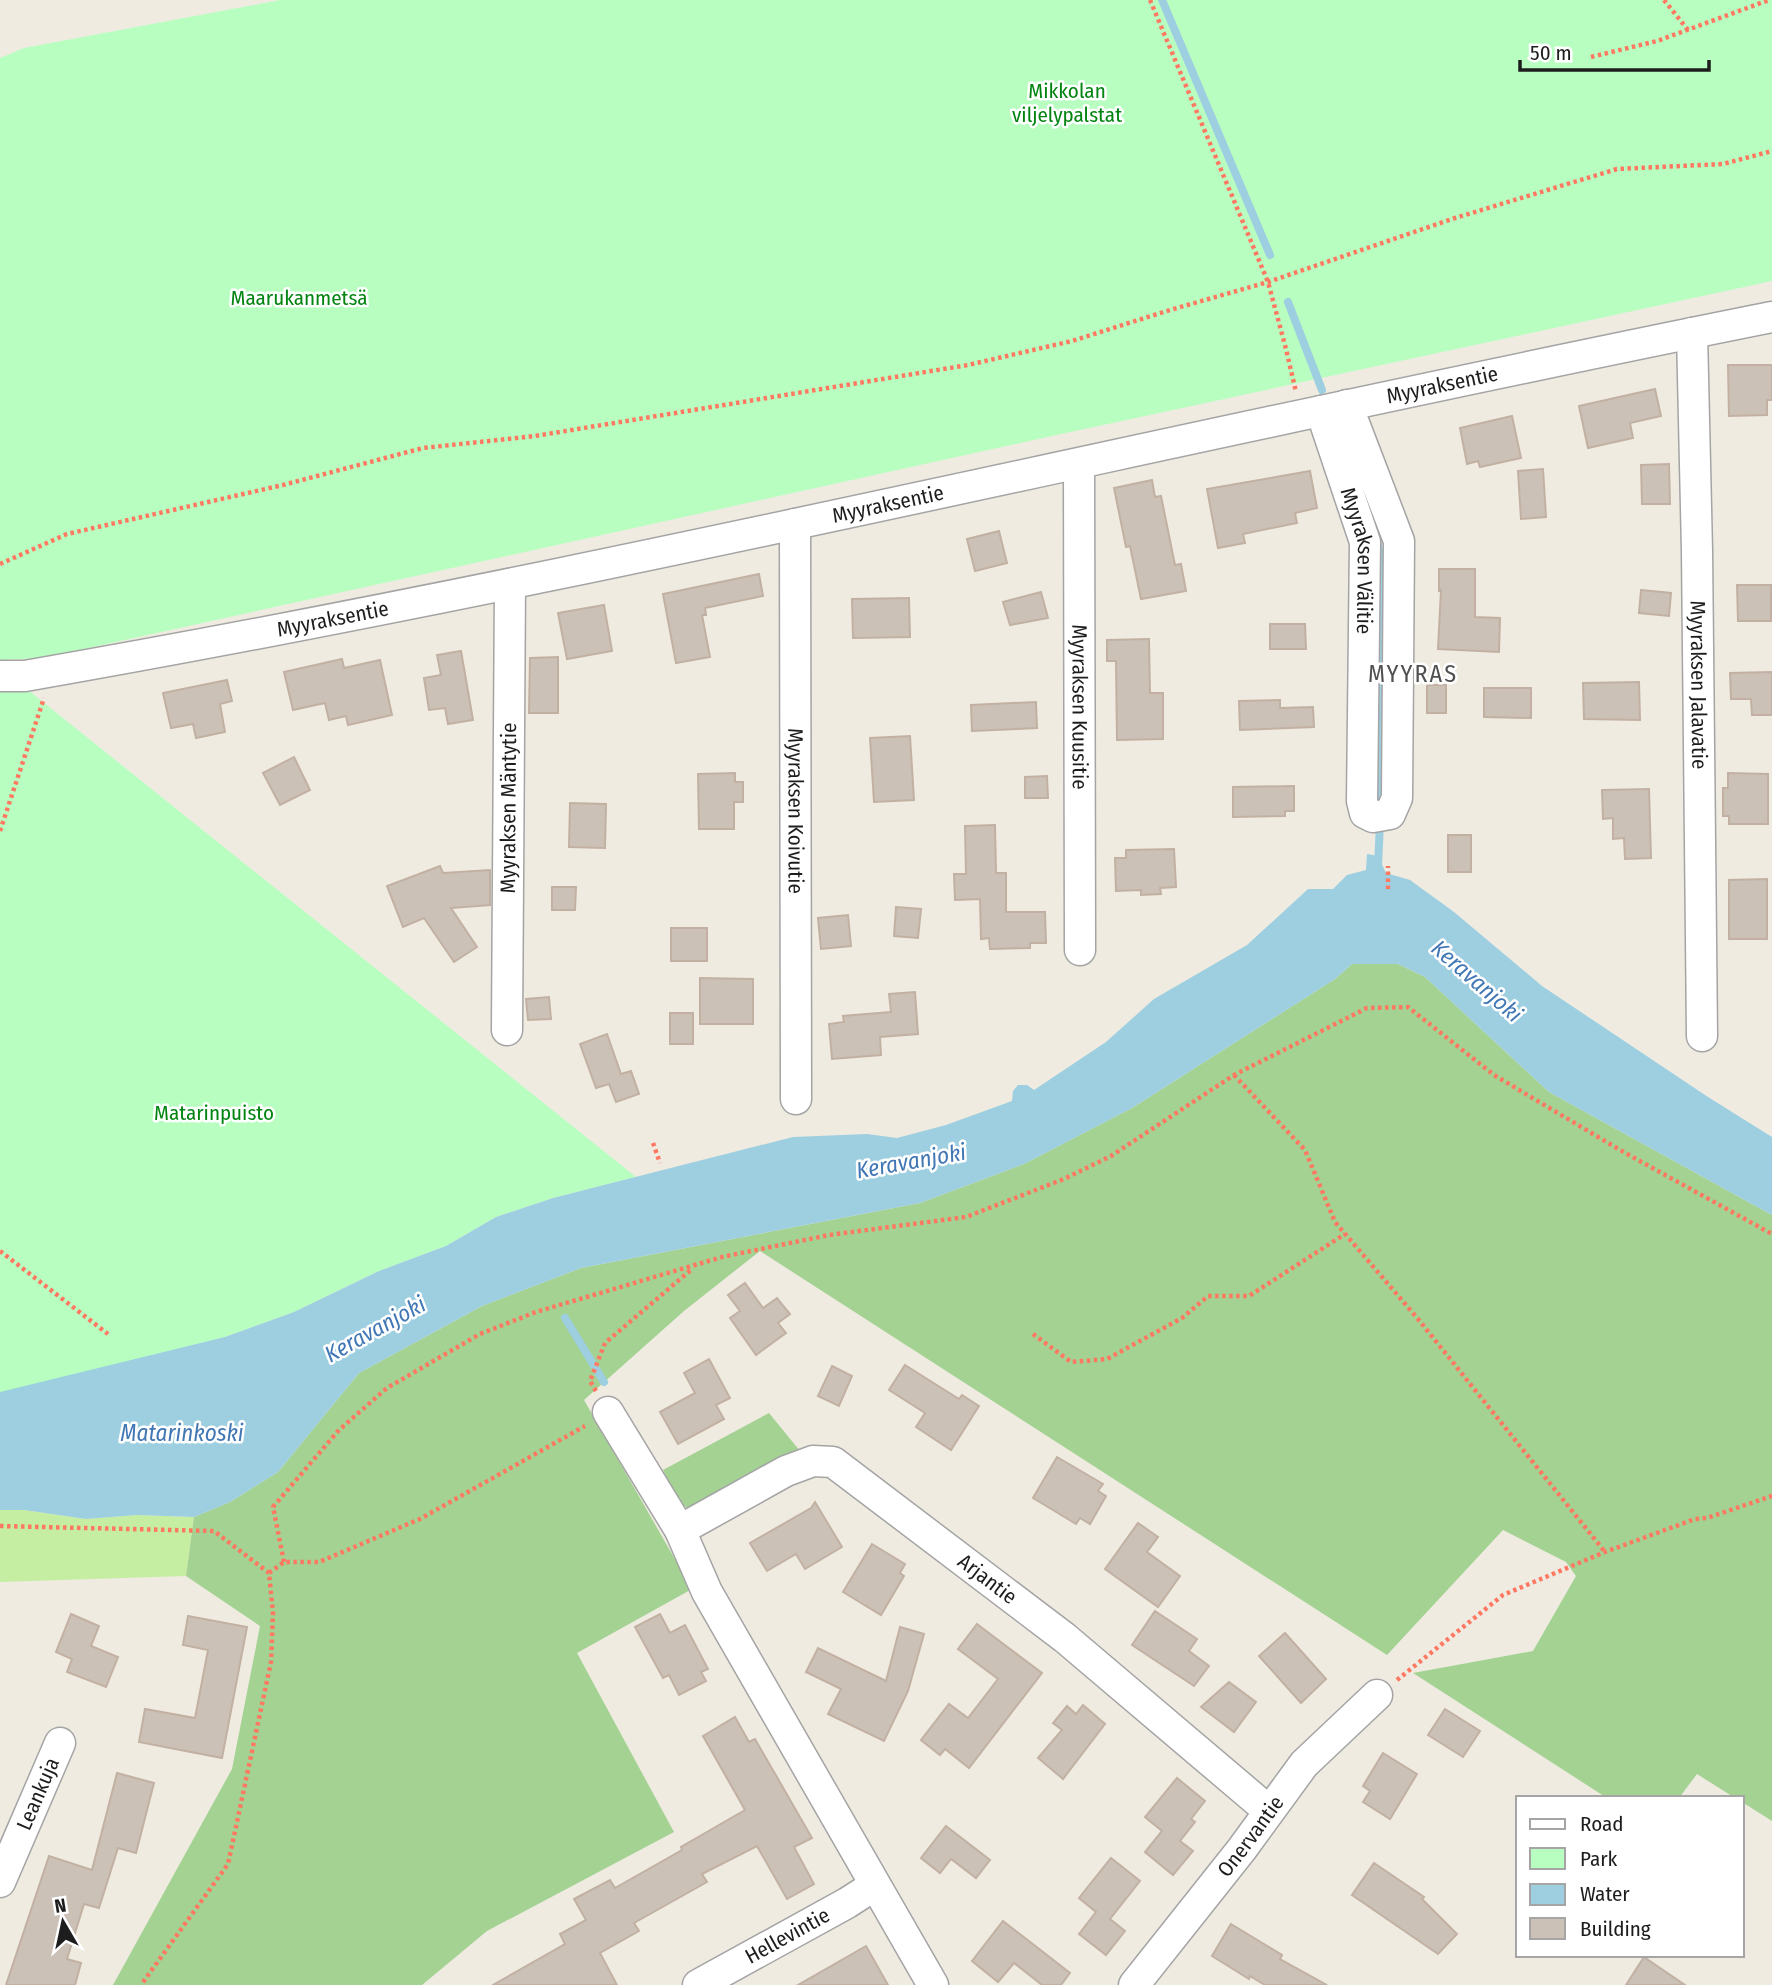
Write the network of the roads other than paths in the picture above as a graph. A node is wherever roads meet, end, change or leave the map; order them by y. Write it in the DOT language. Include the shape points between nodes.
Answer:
graph roads {
  1 [pos="1772,317"];
  2 [pos="1692,333"];
  3 [pos="1324,410"];
  4 [pos="1079,464"];
  5 [pos="795,524"];
  6 [pos="510,584"];
  7 [pos="0,676"];
  8 [pos="1080,950"];
  9 [pos="507,1030"];
  10 [pos="1702,1036"];
  11 [pos="796,1099"];
  12 [pos="608,1412"];
  13 [pos="680,1530"];
  14 [pos="1377,1695"];
  15 [pos="60,1743"];
  16 [pos="1269,1811"];
  17 [pos="0,1882"];
  18 [pos="875,1885"];
  19 [pos="698,1985"];
  20 [pos="933,1985"];
  21 [pos="1134,1985"];
  1 -- 2 [label="street, Myyraksentie"];
  2 -- 3 [label="street, Myyraksentie"];
  2 -- 10 [label="street, Myyraksen Jalavatie"];
  3 -- 3 [label="street, Myyraksen Välitie" via="1365,542 1362,801 1365,813 1373,817 1390,814 1397,798 1399,541"];
  3 -- 4 [label="street, Myyraksentie"];
  4 -- 5 [label="street, Myyraksentie"];
  4 -- 8 [label="street, Myyraksen Kuusitie"];
  5 -- 6 [label="street, Myyraksentie"];
  5 -- 11 [label="street, Myyraksen Koivutie"];
  6 -- 7 [label="street, Myyraksentie" via="53,671"];
  6 -- 9 [label="street, Myyraksen Mäntytie"];
  12 -- 13 [label="street"];
  13 -- 16 [label="street, Arjantie" via="786,1471 813,1461 833,1462 1065,1638"];
  13 -- 18 [label="street" via="707,1592"];
  14 -- 16 [label="street, Onervantie" via="1304,1764"];
  15 -- 17 [label="street, Leankuja"];
  16 -- 21 [label="street, Onervantie"];
  18 -- 19 [label="street, Hellevintie"];
  18 -- 20 [label="street"];
}
